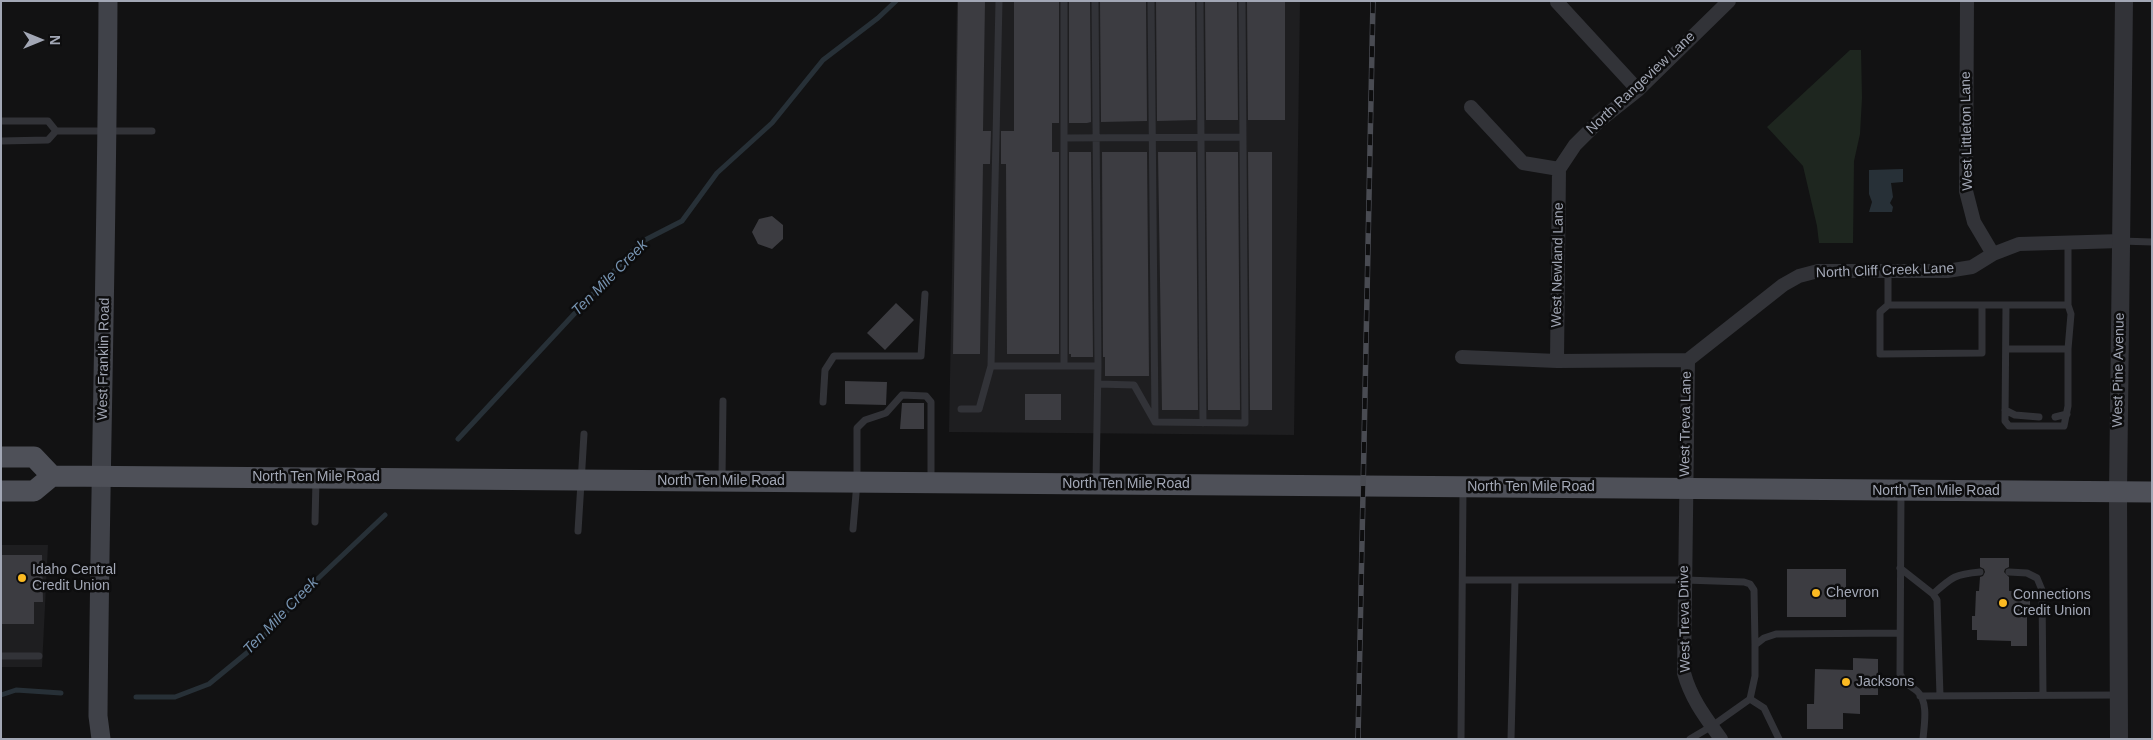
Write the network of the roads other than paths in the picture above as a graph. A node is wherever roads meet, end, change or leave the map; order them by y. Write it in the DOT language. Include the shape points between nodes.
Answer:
graph roads {
  1 [pos="108,1"];
  2 [pos="999,1"];
  3 [pos="1064,1"];
  4 [pos="1095,1"];
  5 [pos="1151,1"];
  6 [pos="1200,1"];
  7 [pos="1242,1"];
  8 [pos="1729,1"];
  9 [pos="1967,1"];
  10 [pos="2124,1"];
  11 [pos="1557,2"];
  12 [pos="1638,90"];
  13 [pos="1471,107"];
  14 [pos="1,121"];
  15 [pos="108,130"];
  16 [pos="152,130"];
  17 [pos="56,131"];
  18 [pos="1243,136"];
  19 [pos="1201,137"];
  20 [pos="1064,138"];
  21 [pos="1097,138"];
  22 [pos="1152,138"];
  23 [pos="1,141"];
  24 [pos="1559,169"];
  25 [pos="2121,241"];
  26 [pos="2068,242"];
  27 [pos="2152,242"];
  28 [pos="1993,254"];
  29 [pos="1888,271"];
  30 [pos="925,294"];
  31 [pos="1888,305"];
  32 [pos="1982,305"];
  33 [pos="2006,305"];
  34 [pos="2068,305"];
  35 [pos="2006,349"];
  36 [pos="2068,349"];
  37 [pos="1462,357"];
  38 [pos="1688,360"];
  39 [pos="1557,361"];
  40 [pos="991,366"];
  41 [pos="1064,366"];
  42 [pos="1098,366"];
  43 [pos="1098,384"];
  44 [pos="724,401"];
  45 [pos="824,402"];
  46 [pos="961,409"];
  47 [pos="2005,410"];
  48 [pos="2067,414"];
  49 [pos="2039,417"];
  50 [pos="2054,417"];
  51 [pos="1155,422"];
  52 [pos="1203,423"];
  53 [pos="584,434"];
  54 [pos="1,457"];
  55 [pos="52,476"];
  56 [pos="101,476"];
  57 [pos="316,477"];
  58 [pos="581,480"];
  59 [pos="722,481"];
  60 [pos="858,482"];
  61 [pos="931,482"];
  62 [pos="1096,484"];
  63 [pos="1463,487"];
  64 [pos="1685,489"];
  65 [pos="1901,490"];
  66 [pos="1,491"];
  67 [pos="2118,492"];
  68 [pos="2152,492"];
  69 [pos="315,522"];
  70 [pos="853,530"];
  71 [pos="578,532"];
  72 [pos="1900,568"];
  73 [pos="1980,572"];
  74 [pos="2009,572"];
  75 [pos="1463,580"];
  76 [pos="1515,580"];
  77 [pos="1684,580"];
  78 [pos="1934,594"];
  79 [pos="1900,633"];
  80 [pos="1755,645"];
  81 [pos="1,656"];
  82 [pos="39,656"];
  83 [pos="2120,694"];
  84 [pos="2043,695"];
  85 [pos="1920,696"];
  86 [pos="1940,696"];
  87 [pos="1750,698"];
  88 [pos="98,716"];
  89 [pos="1712,726"];
  90 [pos="91,739"];
  91 [pos="102,739"];
  92 [pos="1460,739"];
  93 [pos="1511,739"];
  94 [pos="1690,739"];
  95 [pos="1721,739"];
  96 [pos="1779,739"];
  97 [pos="1923,739"];
  98 [pos="2119,739"];
  1 -- 15 [label="main road, West Franklin Road"];
  2 -- 40 [label="lane"];
  3 -- 20 [label="lane"];
  4 -- 21 [label="lane"];
  5 -- 22 [label="lane"];
  6 -- 19 [label="lane"];
  7 -- 18 [label="lane"];
  8 -- 12 [label="street, North Rangeview Lane"];
  9 -- 28 [label="street, West Littleton Lane" via="1966,191 1974,222"];
  10 -- 25 [label="street, West Pine Avenue"];
  11 -- 12 [label="street"];
  12 -- 24 [label="street, North Rangeview Lane" via="1574,145"];
  13 -- 24 [label="street" via="1523,164"];
  14 -- 17 [label="lane" via="48,122"];
  15 -- 16 [label="lane"];
  15 -- 17 [label="lane"];
  15 -- 56 [label="main road, West Franklin Road"];
  17 -- 23 [label="lane" via="48,140"];
  18 -- 19 [label="lane"];
  18 -- 52 [label="lane" via="1246,423"];
  19 -- 22 [label="lane"];
  19 -- 52 [label="lane"];
  20 -- 21 [label="lane"];
  20 -- 41 [label="lane"];
  21 -- 22 [label="lane"];
  21 -- 42 [label="lane"];
  22 -- 51 [label="lane"];
  24 -- 39 [label="street, West Newland Lane"];
  25 -- 26 [label="street, North Cliff Creek Lane"];
  25 -- 27 [label="lane"];
  25 -- 67 [label="street, West Pine Avenue"];
  26 -- 28 [label="street, North Cliff Creek Lane" via="2019,244"];
  26 -- 34 [label="lane"];
  28 -- 29 [label="street, North Cliff Creek Lane" via="1972,268"];
  29 -- 31 [label="lane"];
  29 -- 38 [label="street, North Cliff Creek Lane" via="1818,271 1800,276 1783,284"];
  30 -- 45 [label="lane" via="921,356 834,356 825,370"];
  31 -- 32 [label="lane"];
  31 -- 32 [label="lane" via="1880,312 1880,354 1982,353"];
  32 -- 33 [label="lane"];
  33 -- 34 [label="lane"];
  33 -- 35 [label="lane"];
  34 -- 36 [label="lane" via="2071,314"];
  35 -- 36 [label="lane"];
  35 -- 47 [label="lane"];
  36 -- 48 [label="lane"];
  37 -- 39 [label="street"];
  38 -- 39 [label="street"];
  38 -- 64 [label="street, West Treva Lane"];
  40 -- 41 [label="lane"];
  40 -- 46 [label="lane" via="978,409"];
  41 -- 42 [label="lane"];
  42 -- 43 [label="lane"];
  43 -- 51 [label="lane" via="1134,385"];
  43 -- 62 [label="lane"];
  44 -- 59 [label="lane"];
  47 -- 48 [label="lane" via="2005,421 2009,426 2064,426"];
  47 -- 49 [label="lane" via="2015,415"];
  48 -- 50 [label="lane"];
  51 -- 52 [label="lane"];
  53 -- 58 [label="lane"];
  54 -- 55 [label="main road" via="34,457"];
  55 -- 56 [label="main road, North Ten Mile Road"];
  55 -- 66 [label="main road" via="34,491"];
  56 -- 57 [label="main road, North Ten Mile Road"];
  56 -- 88 [label="main road, West Franklin Road"];
  57 -- 58 [label="main road, North Ten Mile Road"];
  57 -- 69 [label="lane"];
  58 -- 59 [label="main road, North Ten Mile Road"];
  58 -- 71 [label="lane"];
  59 -- 60 [label="main road, North Ten Mile Road"];
  60 -- 61 [label="main road, North Ten Mile Road"];
  60 -- 61 [label="lane" via="857,428 865,420 886,413 902,395 926,396 931,402"];
  60 -- 70 [label="lane"];
  61 -- 62 [label="main road, North Ten Mile Road"];
  62 -- 63 [label="main road, North Ten Mile Road"];
  63 -- 64 [label="main road, North Ten Mile Road"];
  63 -- 75 [label="lane"];
  64 -- 65 [label="main road, North Ten Mile Road"];
  64 -- 77 [label="street, West Treva Drive"];
  65 -- 67 [label="main road, North Ten Mile Road"];
  65 -- 72 [label="lane"];
  67 -- 68 [label="main road, North Ten Mile Road"];
  67 -- 83 [label="street, West Pine Avenue"];
  72 -- 78 [label="lane"];
  72 -- 79 [label="lane"];
  73 -- 78 [label="lane" via="1951,578"];
  74 -- 84 [label="lane" via="2037,578 2042,590"];
  75 -- 76 [label="lane"];
  75 -- 92 [label="lane"];
  76 -- 77 [label="lane"];
  76 -- 93 [label="lane"];
  77 -- 80 [label="lane" via="1750,584 1754,590"];
  77 -- 89 [label="street, West Treva Drive" via="1684,673 1693,697"];
  78 -- 86 [label="lane" via="1939,606"];
  79 -- 80 [label="lane" via="1776,634"];
  79 -- 85 [label="lane" via="1900,674 1907,686"];
  80 -- 87 [label="lane" via="1755,676"];
  81 -- 82 [label="lane"];
  83 -- 84 [label="lane"];
  83 -- 98 [label="street, West Pine Avenue"];
  84 -- 86 [label="lane"];
  85 -- 86 [label="lane"];
  85 -- 97 [label="lane" via="1924,703"];
  87 -- 89 [label="lane"];
  87 -- 96 [label="lane" via="1764,708"];
  88 -- 90 [label="main road, West Franklin Road"];
  88 -- 91 [label="main road, West Franklin Road"];
  89 -- 94 [label="lane"];
  89 -- 95 [label="street, West Treva Drive"];
}
